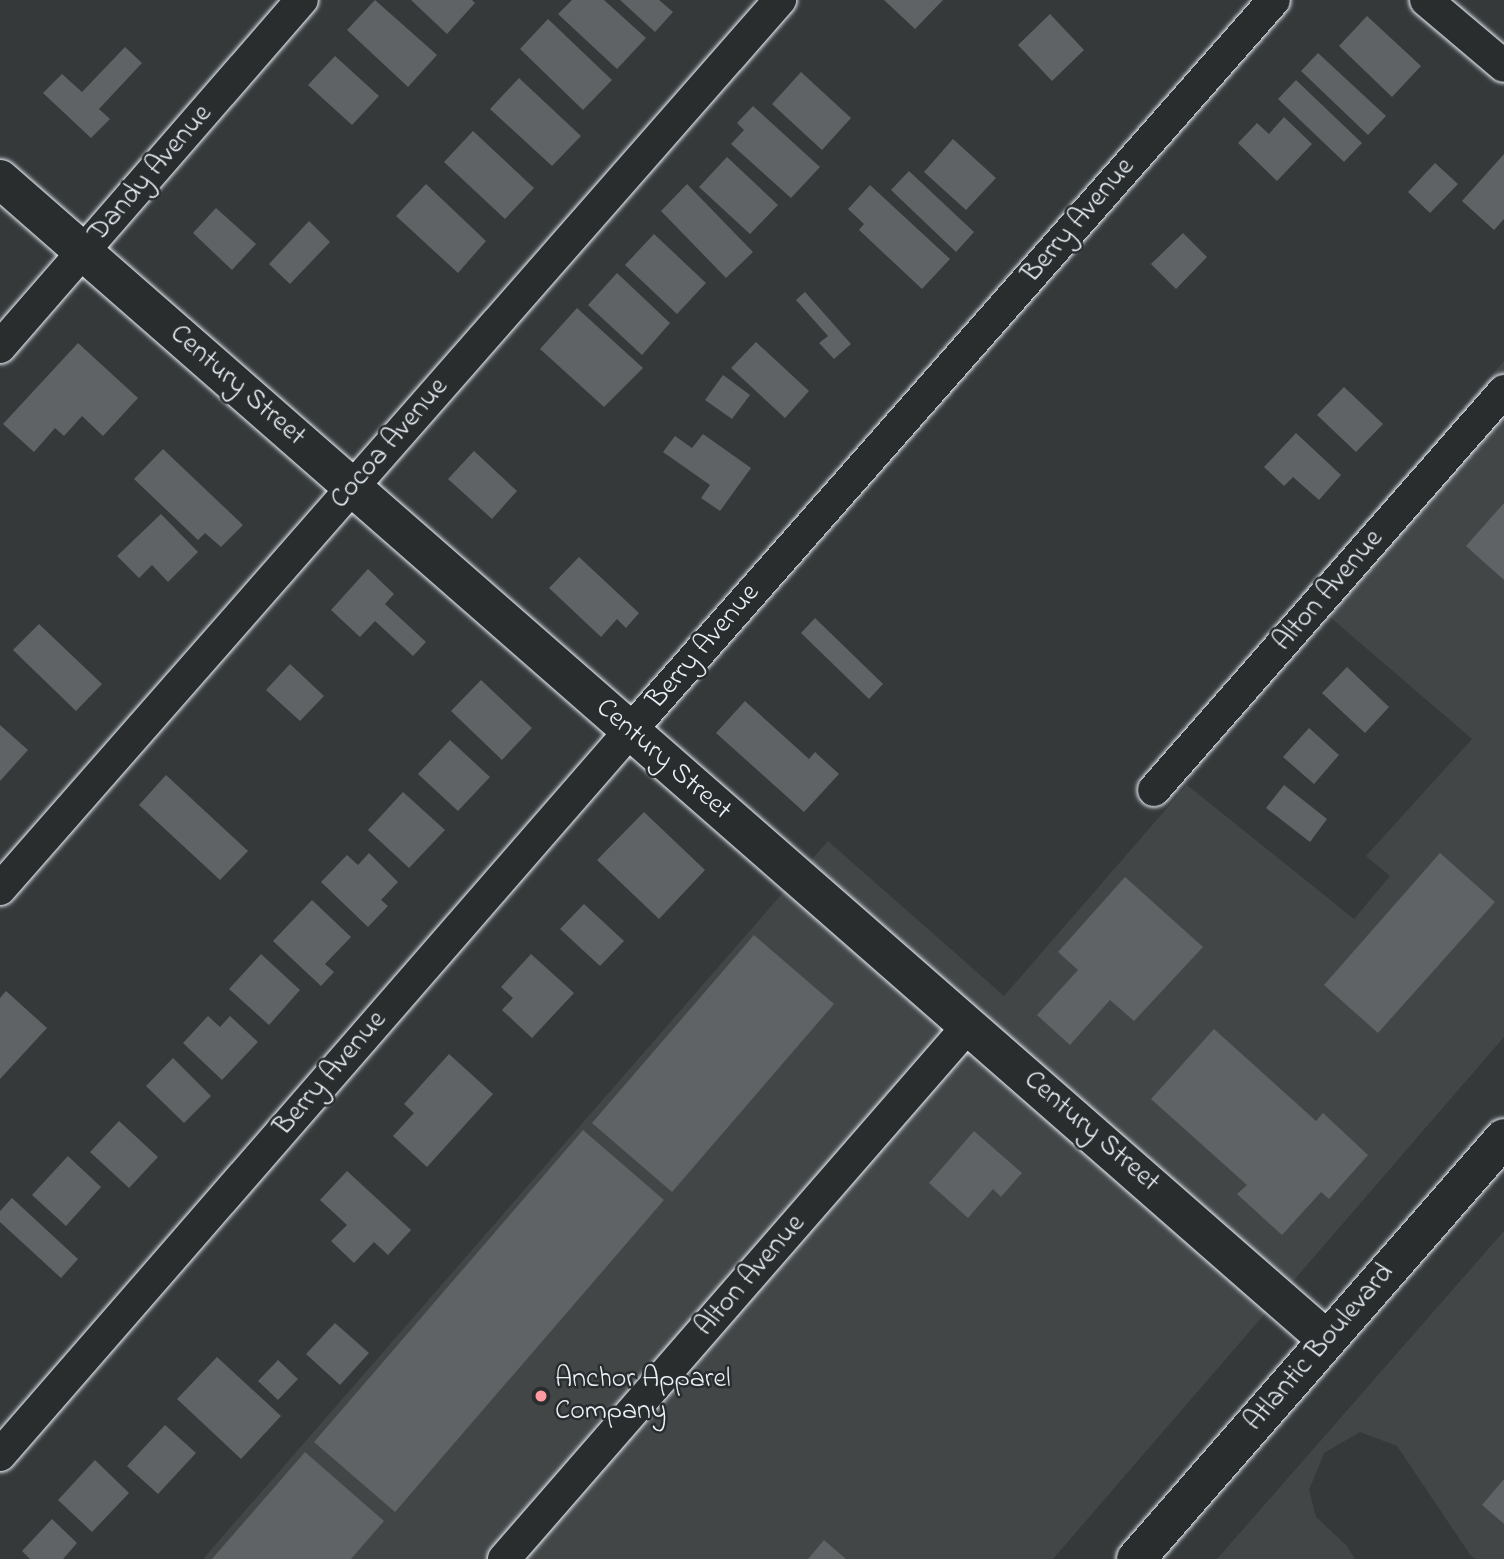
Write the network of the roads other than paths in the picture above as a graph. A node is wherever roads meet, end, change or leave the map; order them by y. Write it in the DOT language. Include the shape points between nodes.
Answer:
graph roads {
  1 [pos="302,0"];
  2 [pos="780,0"];
  3 [pos="1273,0"];
  4 [pos="1426,0"];
  5 [pos="1504,66"];
  6 [pos="0,179"];
  7 [pos="83,252"];
  8 [pos="0,347"];
  9 [pos="1504,391"];
  10 [pos="352,486"];
  11 [pos="630,731"];
  12 [pos="1154,790"];
  13 [pos="0,889"];
  14 [pos="969,1025"];
  15 [pos="1504,1138"];
  16 [pos="1327,1340"];
  17 [pos="0,1455"];
  18 [pos="504,1559"];
  19 [pos="1136,1559"];
  1 -- 7 [label="street, Dandy Avenue"];
  2 -- 10 [label="street, Cocoa Avenue"];
  3 -- 11 [label="street, Berry Avenue"];
  4 -- 5 [label="street"];
  6 -- 7 [label="street, Century Street"];
  7 -- 8 [label="street, Dandy Avenue"];
  7 -- 10 [label="street, Century Street"];
  9 -- 12 [label="street, Alton Avenue"];
  10 -- 11 [label="street, Century Street"];
  10 -- 13 [label="street, Cocoa Avenue"];
  11 -- 14 [label="street, Century Street"];
  11 -- 17 [label="street, Berry Avenue"];
  14 -- 16 [label="street, Century Street"];
  14 -- 18 [label="street, Alton Avenue"];
  15 -- 16 [label="street, Atlantic Boulevard"];
  16 -- 19 [label="street, Atlantic Boulevard"];
}
